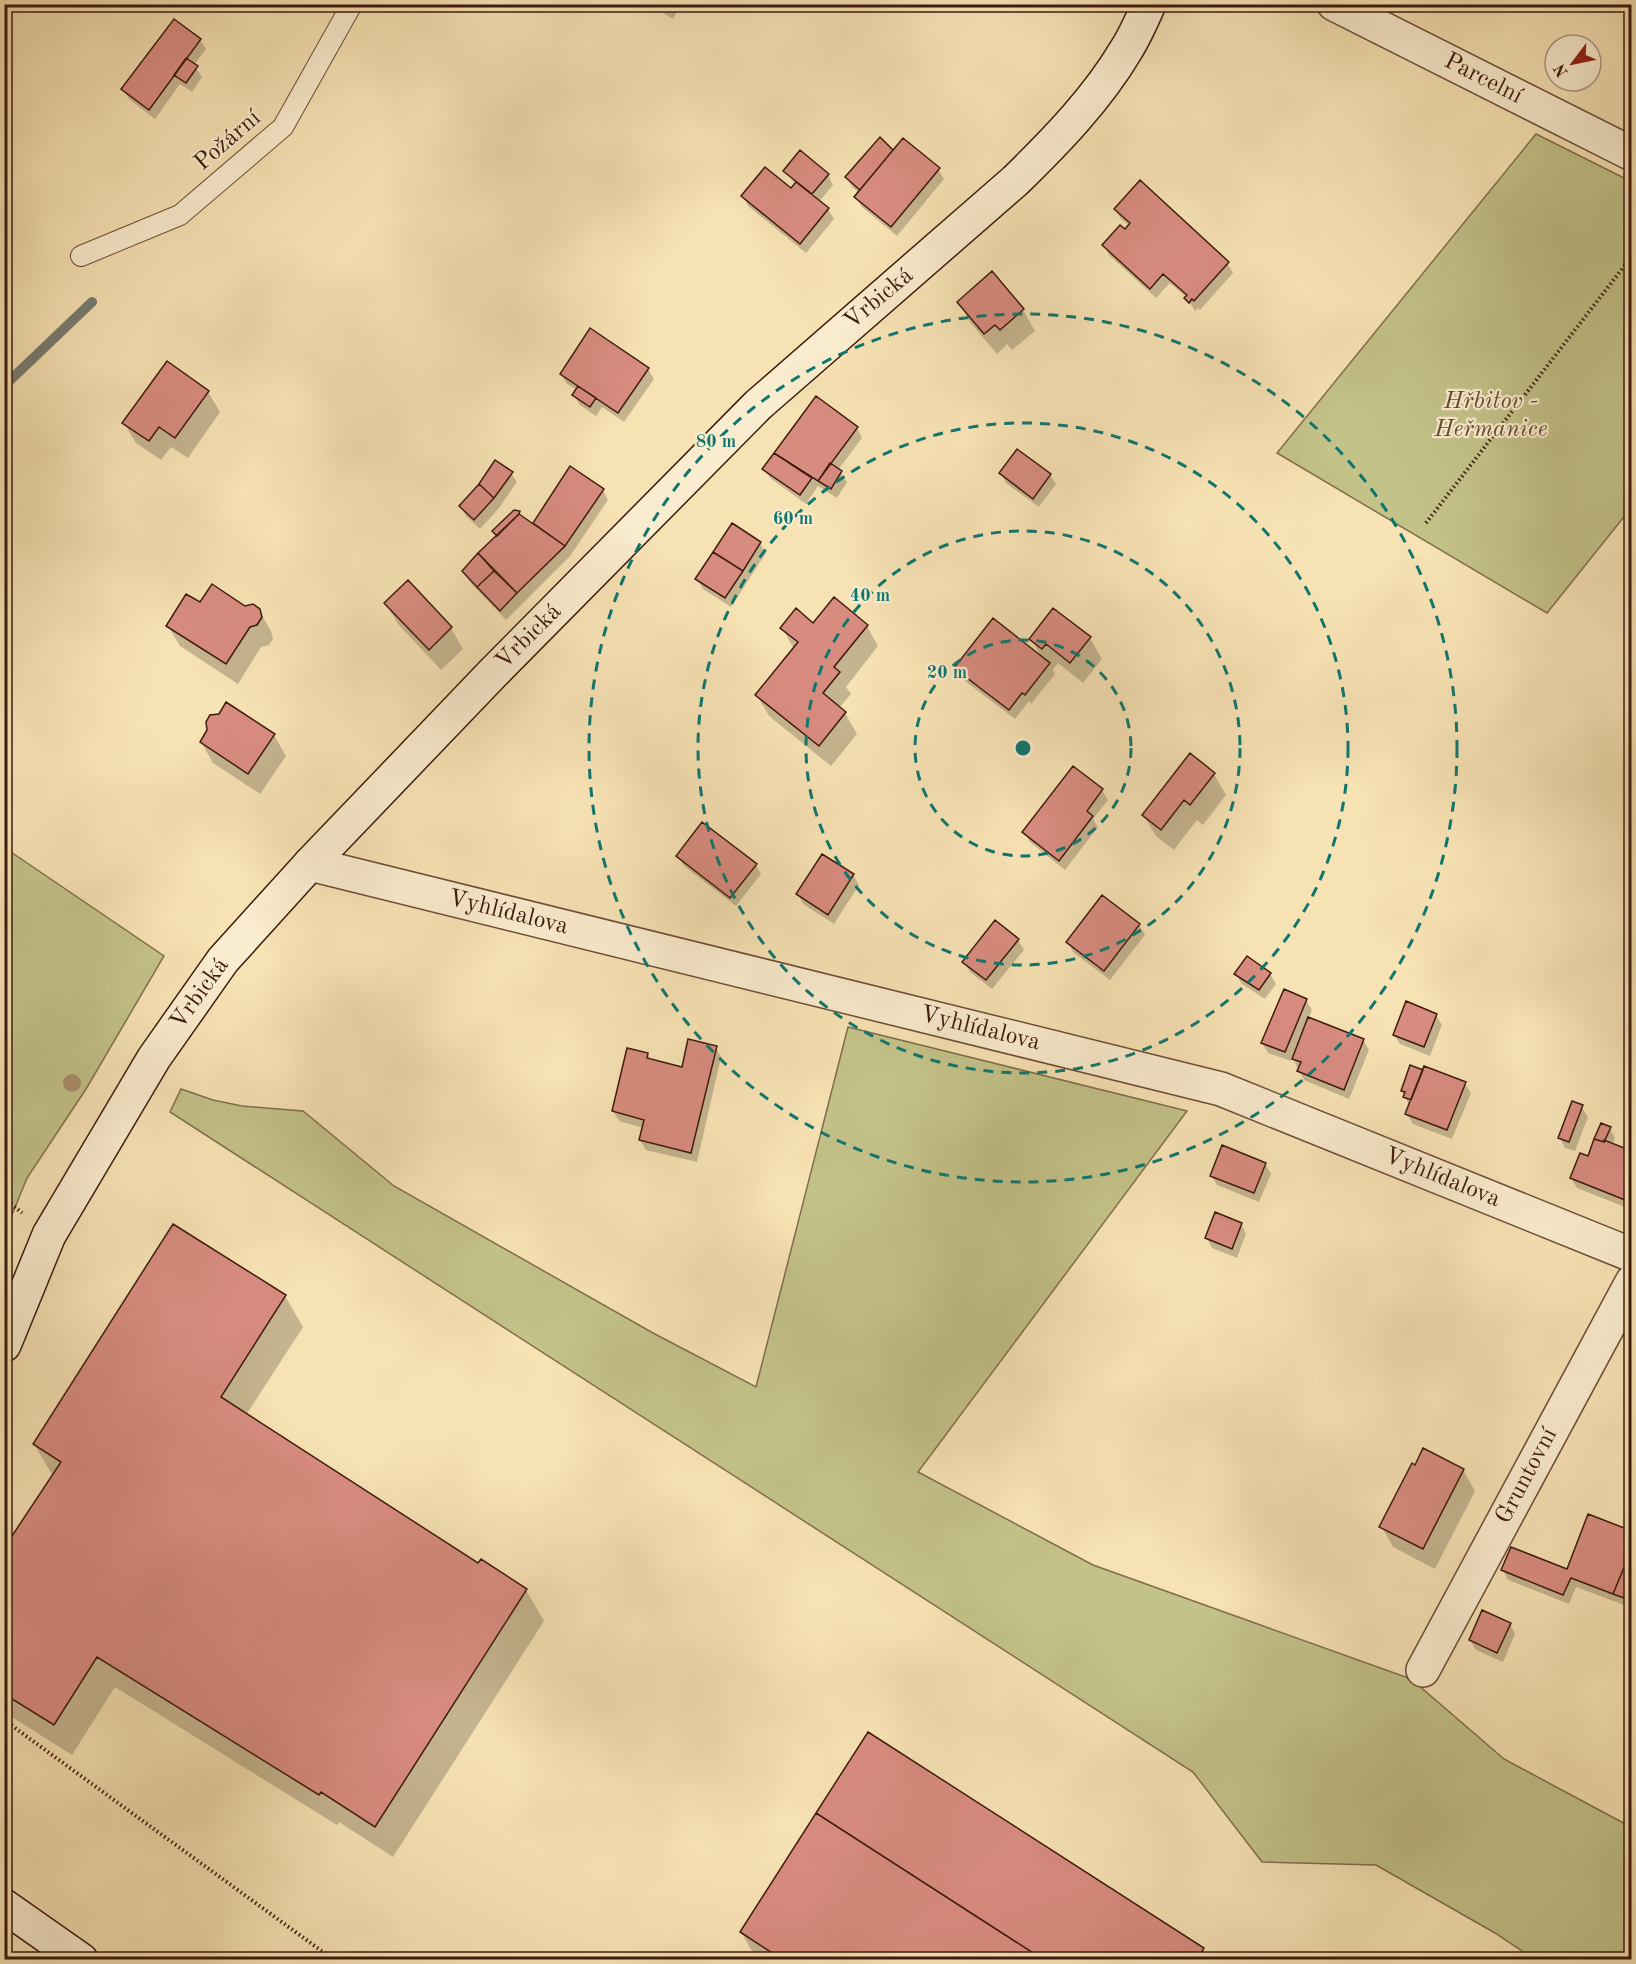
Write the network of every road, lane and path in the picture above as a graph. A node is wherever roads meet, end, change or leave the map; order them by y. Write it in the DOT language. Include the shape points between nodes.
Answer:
graph roads {
  1 [pos="352,4"];
  2 [pos="1149,4"];
  3 [pos="1334,4"];
  4 [pos="1632,154"];
  5 [pos="81,256"];
  6 [pos="1632,256"];
  7 [pos="1426,523"];
  8 [pos="310,864"];
  9 [pos="1632,1255"];
  10 [pos="1632,1282"];
  11 [pos="4,1345"];
  12 [pos="1423,1670"];
  13 [pos="4,1720"];
  14 [pos="4,1906"];
  15 [pos="81,1959"];
  16 [pos="334,1959"];
  1 -- 5 [label="lane, Požární" via="283,127 180,215"];
  2 -- 8 [label="street, Vrbická" via="1126,51 1107,78 1036,161 758,405"];
  3 -- 4 [label="street, Parcelní"];
  6 -- 7 [label="path"];
  8 -- 9 [label="street, Vyhlídalova" via="1221,1089"];
  8 -- 11 [label="street, Vrbická" via="223,960 154,1058 48,1235"];
  10 -- 12 [label="street, Gruntovní"];
  13 -- 16 [label="path"];
  14 -- 15 [label="street"];
}
